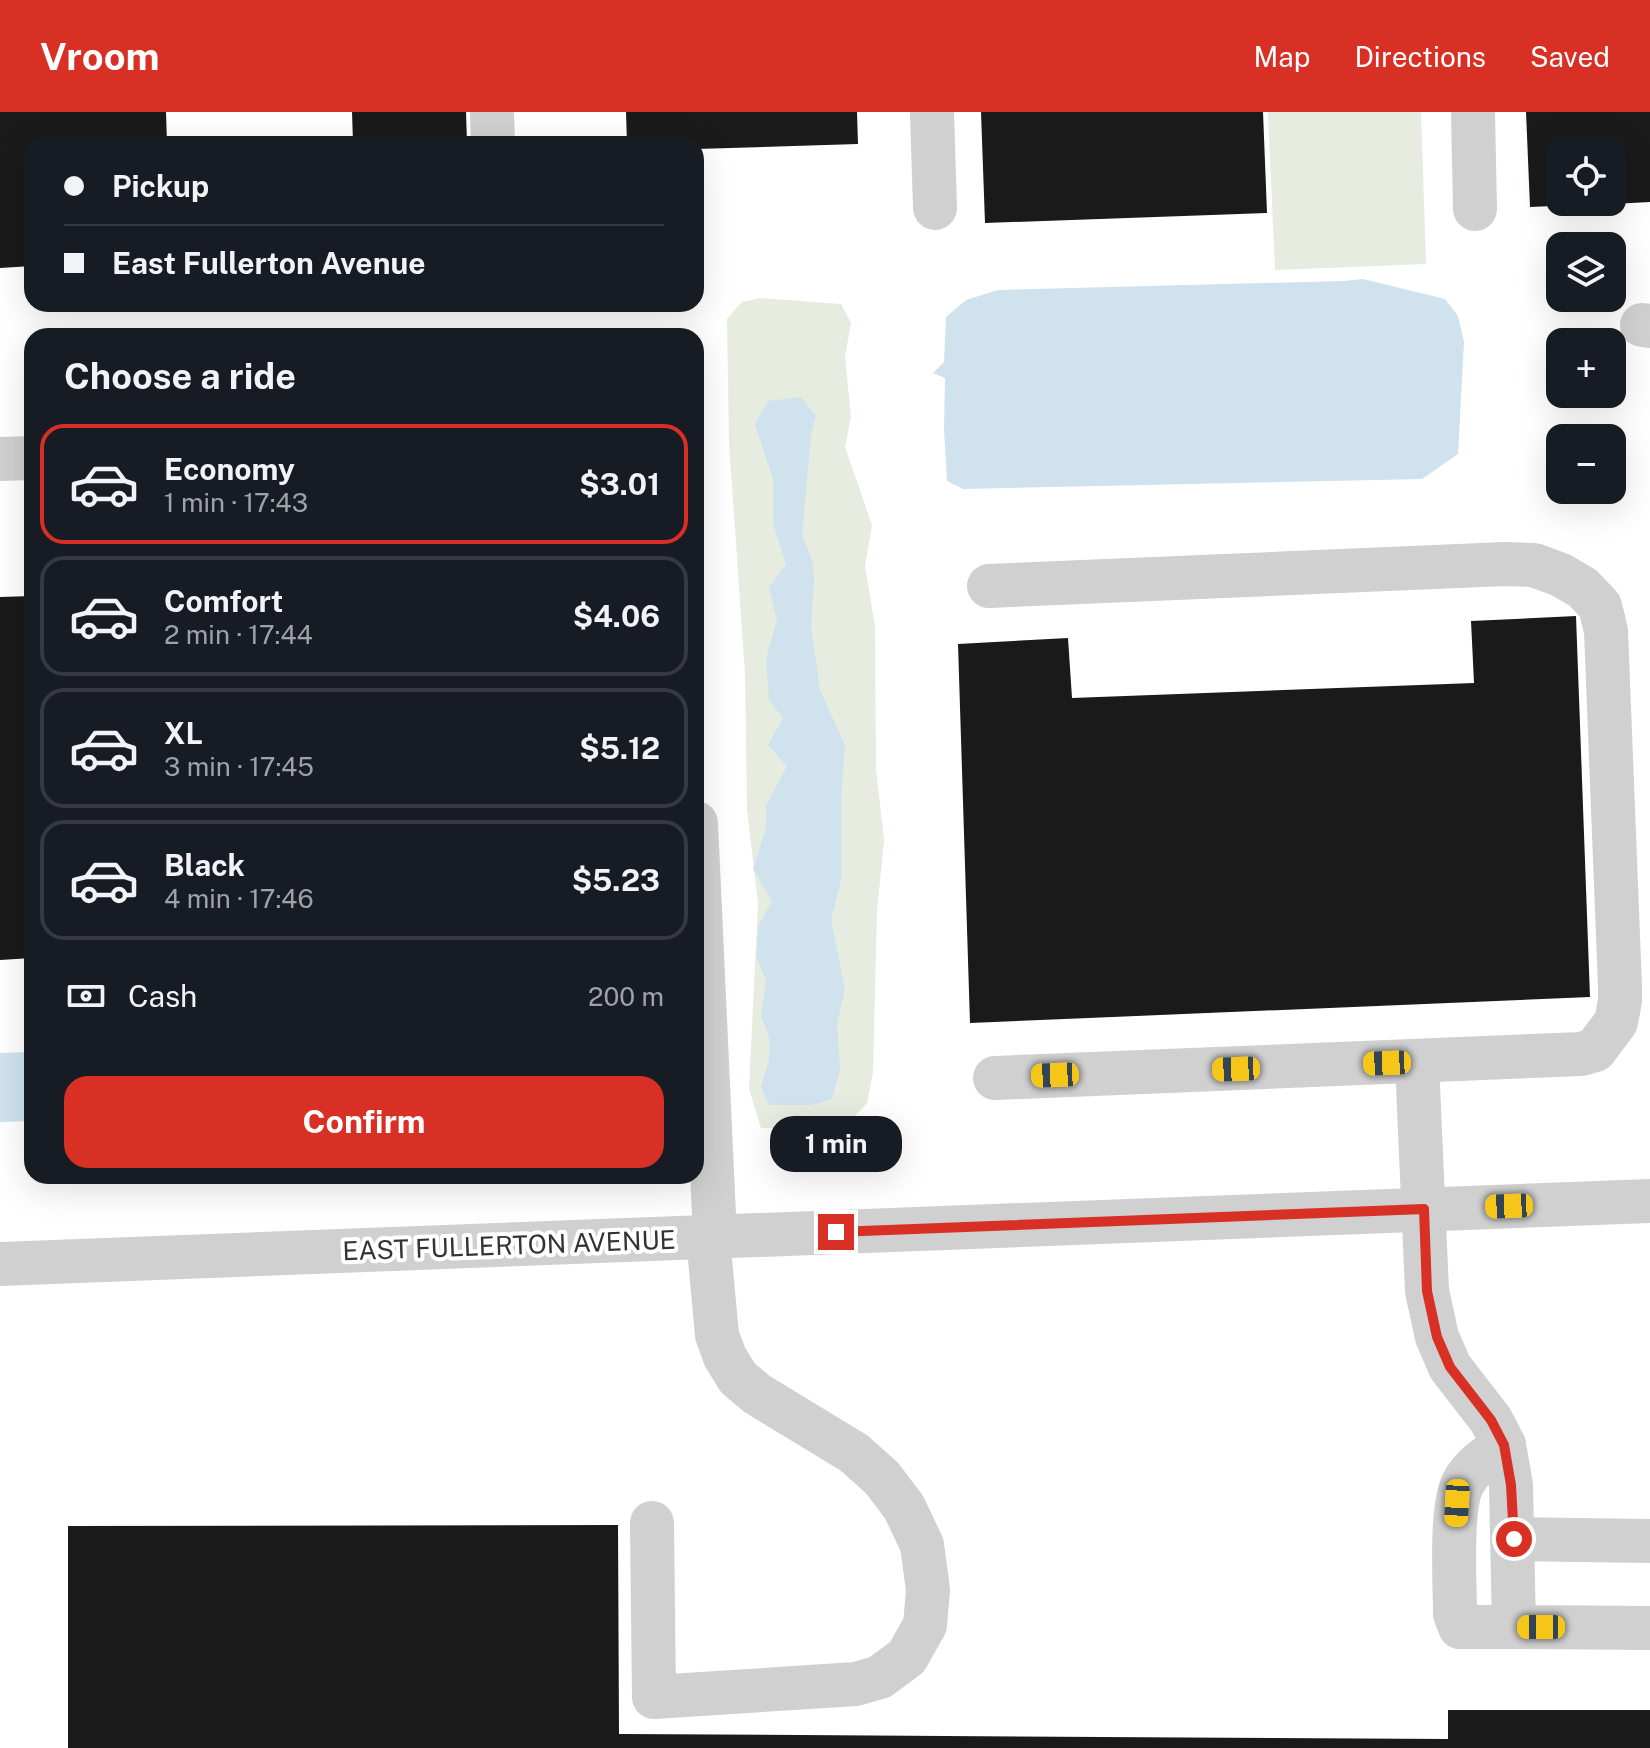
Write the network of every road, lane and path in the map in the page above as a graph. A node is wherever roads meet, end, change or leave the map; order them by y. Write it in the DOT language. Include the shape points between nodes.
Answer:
graph roads {
  1 [pos="492,112"];
  2 [pos="932,112"];
  3 [pos="1473,112"];
  4 [pos="493,136"];
  5 [pos="935,208"];
  6 [pos="1475,209"];
  7 [pos="24,458"];
  8 [pos="0,459"];
  9 [pos="989,586"];
  10 [pos="1417,1062"];
  11 [pos="995,1078"];
  12 [pos="704,1082"];
  13 [pos="1650,1201"];
  14 [pos="1424,1209"];
  15 [pos="711,1237"];
  16 [pos="0,1264"];
  17 [pos="1504,1445"];
  18 [pos="652,1523"];
  19 [pos="1514,1539"];
  20 [pos="1650,1541"];
  21 [pos="1514,1627"];
  22 [pos="1650,1628"];
  1 -- 4 [label="street"];
  2 -- 5 [label="street"];
  3 -- 6 [label="street"];
  7 -- 8 [label="street"];
  9 -- 10 [label="street" via="1520,564 1561,575 1600,606 1606,631 1619,956 1616,1022 1595,1050 1581,1054"];
  10 -- 11 [label="street"];
  10 -- 14 [label="street"];
  12 -- 15 [label="street"];
  13 -- 14 [label="street, EAST FULLERTON AVENUE"];
  14 -- 15 [label="street, EAST FULLERTON AVENUE"];
  14 -- 17 [label="street" via="1427,1291 1437,1337 1450,1367"];
  15 -- 16 [label="street, EAST FULLERTON AVENUE"];
  15 -- 18 [label="street" via="717,1335 725,1357 757,1394 854,1453 904,1507 922,1545 928,1590 925,1625 907,1657 880,1677 856,1684 654,1697"];
  17 -- 19 [label="street"];
  17 -- 21 [label="street" via="1477,1464 1457,1503 1455,1614 1460,1627"];
  19 -- 20 [label="street"];
  19 -- 21 [label="street"];
  21 -- 22 [label="street"];
}
